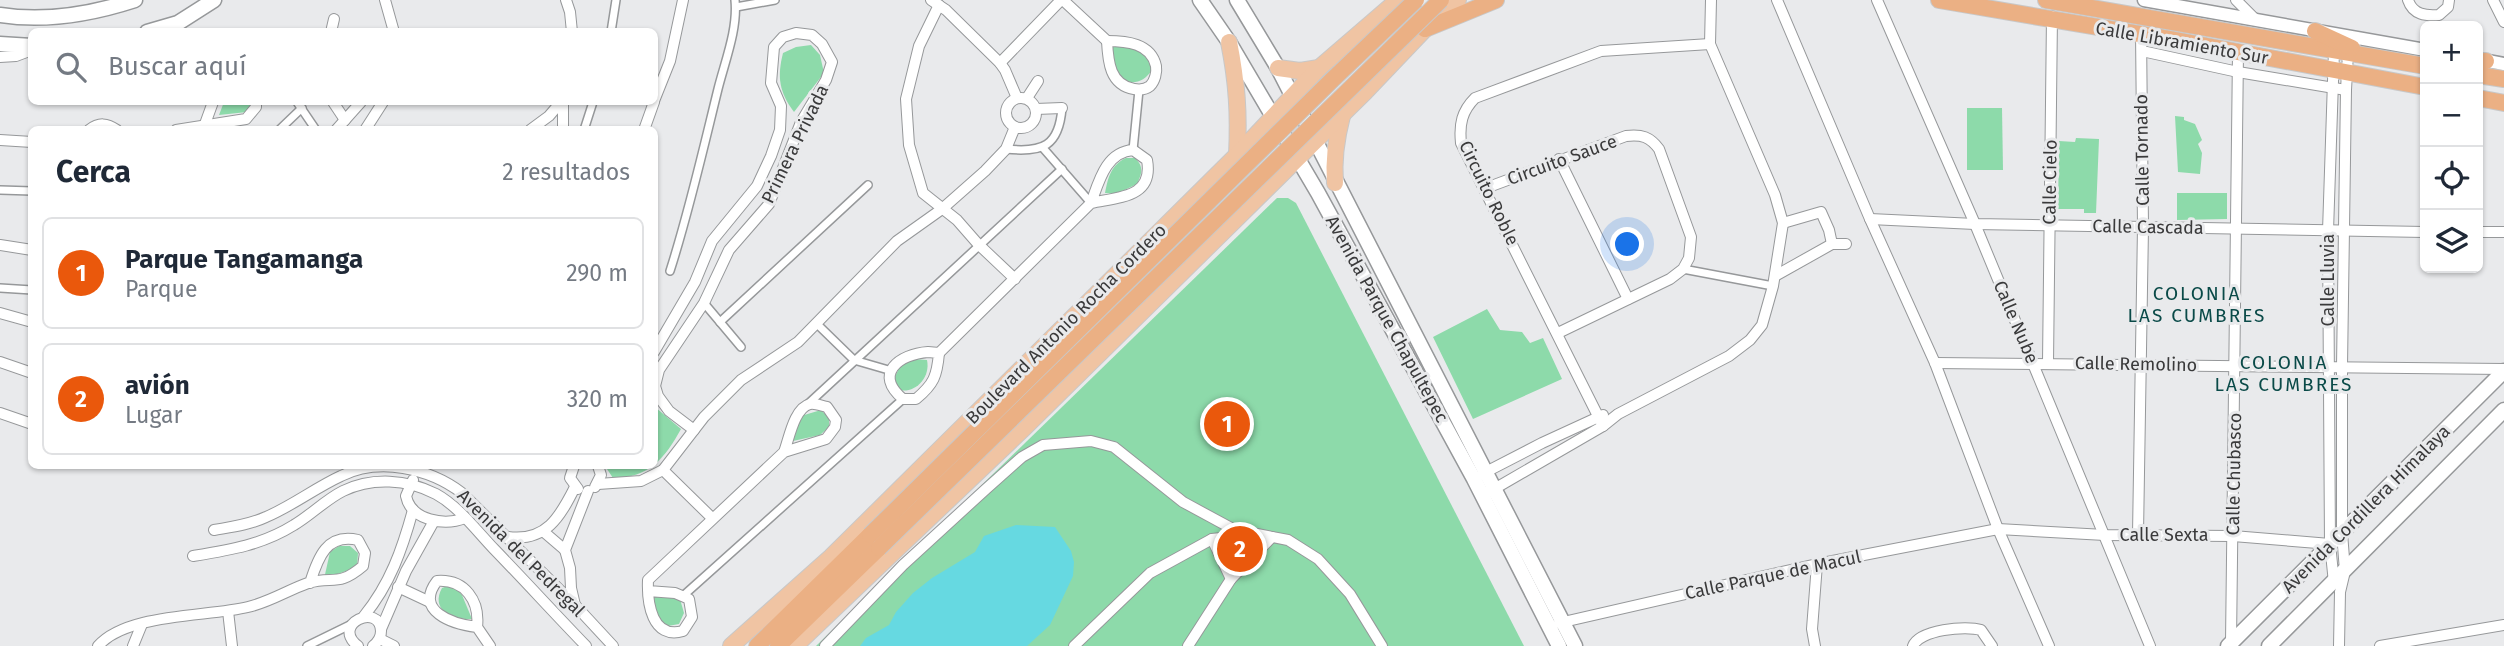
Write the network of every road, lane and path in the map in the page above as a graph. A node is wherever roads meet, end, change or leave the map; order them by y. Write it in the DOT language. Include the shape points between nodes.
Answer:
graph roads {
  1 [pos="135,0"];
  2 [pos="214,0"];
  3 [pos="385,0"];
  4 [pos="566,0"];
  5 [pos="616,0"];
  6 [pos="683,0"];
  7 [pos="775,0"];
  8 [pos="1062,0"];
  9 [pos="1200,0"];
  10 [pos="1237,0"];
  11 [pos="1398,0"];
  12 [pos="1416,0"];
  13 [pos="1441,0"];
  14 [pos="1458,0"];
  15 [pos="1496,0"];
  16 [pos="1705,0"];
  17 [pos="1711,0"];
  18 [pos="1777,0"];
  19 [pos="1877,0"];
  20 [pos="1939,0"];
  21 [pos="2144,0"];
  22 [pos="2236,0"];
  23 [pos="2408,0"];
  24 [pos="2449,0"];
  25 [pos="2493,0"];
  26 [pos="2049,1"];
  27 [pos="935,3"];
  28 [pos="735,4"];
  29 [pos="2193,4"];
  30 [pos="0,15"];
  31 [pos="2142,17"];
  32 [pos="334,19"];
  33 [pos="2052,19"];
  34 [pos="2256,20"];
  35 [pos="2504,22"];
  36 [pos="160,28"];
  37 [pos="332,28"];
  38 [pos="393,28"];
  39 [pos="572,28"];
  40 [pos="612,28"];
  41 [pos="1425,29"];
  42 [pos="2315,31"];
  43 [pos="1107,41"];
  44 [pos="1228,42"];
  45 [pos="2141,43"];
  46 [pos="0,44"];
  47 [pos="1710,44"];
  48 [pos="1692,45"];
  49 [pos="28,48"];
  50 [pos="2420,49"];
  51 [pos="28,50"];
  52 [pos="2341,52"];
  53 [pos="2238,53"];
  54 [pos="0,57"];
  55 [pos="1333,57"];
  56 [pos="2374,57"];
  57 [pos="1000,63"];
  58 [pos="2483,64"];
  59 [pos="2504,64"];
  60 [pos="2420,65"];
  61 [pos="2483,66"];
  62 [pos="1278,68"];
  63 [pos="1319,68"];
  64 [pos="2339,71"];
  65 [pos="2238,72"];
  66 [pos="2504,79"];
  67 [pos="1038,81"];
  68 [pos="2420,87"];
  69 [pos="2331,88"];
  70 [pos="1139,90"];
  71 [pos="2346,90"];
  72 [pos="658,91"];
  73 [pos="1365,92"];
  74 [pos="1292,96"];
  75 [pos="1022,98"];
  76 [pos="2483,99"];
  77 [pos="2504,103"];
  78 [pos="212,105"];
  79 [pos="256,105"];
  80 [pos="299,105"];
  81 [pos="335,105"];
  82 [pos="358,105"];
  83 [pos="381,105"];
  84 [pos="559,105"];
  85 [pos="562,105"];
  86 [pos="592,105"];
  87 [pos="653,105"];
  88 [pos="1062,108"];
  89 [pos="1036,109"];
  90 [pos="1343,113"];
  91 [pos="1272,117"];
  92 [pos="345,120"];
  93 [pos="205,124"];
  94 [pos="95,126"];
  95 [pos="112,126"];
  96 [pos="196,126"];
  97 [pos="282,126"];
  98 [pos="313,126"];
  99 [pos="340,126"];
  100 [pos="368,126"];
  101 [pos="535,126"];
  102 [pos="563,126"];
  103 [pos="585,126"];
  104 [pos="645,126"];
  105 [pos="1014,127"];
  106 [pos="0,140"];
  107 [pos="28,142"];
  108 [pos="1314,142"];
  109 [pos="1043,148"];
  110 [pos="1006,149"];
  111 [pos="1133,150"];
  112 [pos="1237,155"];
  113 [pos="1297,159"];
  114 [pos="1559,159"];
  115 [pos="1062,169"];
  116 [pos="1335,183"];
  117 [pos="868,185"];
  118 [pos="1486,188"];
  119 [pos="0,190"];
  120 [pos="28,191"];
  121 [pos="1263,193"];
  122 [pos="1091,203"];
  123 [pos="942,209"];
  124 [pos="1870,219"];
  125 [pos="1783,223"];
  126 [pos="1975,224"];
  127 [pos="2049,225"];
  128 [pos="2143,227"];
  129 [pos="2237,229"];
  130 [pos="2328,231"];
  131 [pos="2344,231"];
  132 [pos="2420,232"];
  133 [pos="2483,232"];
  134 [pos="2504,232"];
  135 [pos="978,244"];
  136 [pos="1832,244"];
  137 [pos="1846,244"];
  138 [pos="0,245"];
  139 [pos="28,249"];
  140 [pos="1683,269"];
  141 [pos="670,271"];
  142 [pos="1015,279"];
  143 [pos="1774,281"];
  144 [pos="0,288"];
  145 [pos="28,290"];
  146 [pos="1628,299"];
  147 [pos="704,303"];
  148 [pos="0,313"];
  149 [pos="28,321"];
  150 [pos="720,322"];
  151 [pos="817,324"];
  152 [pos="1558,333"];
  153 [pos="658,345"];
  154 [pos="741,347"];
  155 [pos="939,353"];
  156 [pos="854,360"];
  157 [pos="0,362"];
  158 [pos="1935,363"];
  159 [pos="2033,363"];
  160 [pos="2049,363"];
  161 [pos="2141,364"];
  162 [pos="2235,366"];
  163 [pos="2328,366"];
  164 [pos="2343,366"];
  165 [pos="2504,370"];
  166 [pos="892,371"];
  167 [pos="28,372"];
  168 [pos="658,374"];
  169 [pos="658,397"];
  170 [pos="902,399"];
  171 [pos="805,407"];
  172 [pos="2504,410"];
  173 [pos="0,414"];
  174 [pos="1618,414"];
  175 [pos="1598,416"];
  176 [pos="28,423"];
  177 [pos="1604,426"];
  178 [pos="694,430"];
  179 [pos="784,453"];
  180 [pos="364,469"];
  181 [pos="406,469"];
  182 [pos="572,469"];
  183 [pos="599,469"];
  184 [pos="663,470"];
  185 [pos="421,472"];
  186 [pos="1480,475"];
  187 [pos="410,483"];
  188 [pos="598,484"];
  189 [pos="575,487"];
  190 [pos="588,491"];
  191 [pos="1488,492"];
  192 [pos="565,509"];
  193 [pos="413,510"];
  194 [pos="578,517"];
  195 [pos="466,518"];
  196 [pos="712,518"];
  197 [pos="434,521"];
  198 [pos="1998,529"];
  199 [pos="214,530"];
  200 [pos="544,532"];
  201 [pos="2342,533"];
  202 [pos="2138,534"];
  203 [pos="1244,535"];
  204 [pos="2105,535"];
  205 [pos="2233,536"];
  206 [pos="508,537"];
  207 [pos="1272,537"];
  208 [pos="1212,539"];
  209 [pos="874,542"];
  210 [pos="2330,544"];
  211 [pos="565,550"];
  212 [pos="193,556"];
  213 [pos="831,557"];
  214 [pos="1817,564"];
  215 [pos="401,568"];
  216 [pos="1231,579"];
  217 [pos="2340,582"];
  218 [pos="310,583"];
  219 [pos="398,587"];
  220 [pos="648,591"];
  221 [pos="684,596"];
  222 [pos="430,602"];
  223 [pos="575,605"];
  224 [pos="794,610"];
  225 [pos="228,611"];
  226 [pos="364,617"];
  227 [pos="142,624"];
  228 [pos="352,624"];
  229 [pos="1556,624"];
  230 [pos="2504,625"];
  231 [pos="477,627"];
  232 [pos="378,638"];
  233 [pos="2418,642"];
  234 [pos="2229,644"];
  235 [pos="354,645"];
  236 [pos="98,646"];
  237 [pos="134,646"];
  238 [pos="232,646"];
  239 [pos="307,646"];
  240 [pos="394,646"];
  241 [pos="490,646"];
  242 [pos="586,646"];
  243 [pos="612,646"];
  244 [pos="731,646"];
  245 [pos="757,646"];
  246 [pos="778,646"];
  247 [pos="795,646"];
  248 [pos="825,646"];
  249 [pos="1074,646"];
  250 [pos="1188,646"];
  251 [pos="1382,646"];
  252 [pos="1559,646"];
  253 [pos="1575,646"];
  254 [pos="1815,646"];
  255 [pos="1913,646"];
  256 [pos="1992,646"];
  257 [pos="2049,646"];
  258 [pos="2150,646"];
  259 [pos="2269,646"];
  260 [pos="2339,646"];
  261 [pos="2380,646"];
  1 -- 30 [label="main road" via="100,11 22,18"];
  2 -- 36 [label="main road" via="178,23"];
  3 -- 38 [label="street"];
  4 -- 39 [label="street"];
  5 -- 40 [label="street"];
  6 -- 72 [label="street" via="670,61"];
  7 -- 28 [label="street"];
  8 -- 43 [label="street"];
  8 -- 57 [label="street"];
  9 -- 44 [label="main road, Avenida Parque Chapultepec"];
  10 -- 62 [label="main road, Avenida Parque Chapultepec"];
  11 -- 55 [label="main road, Boulevard Antonio Rocha Cordero"];
  12 -- 209 [label="highway, bridge"];
  13 -- 209 [label="highway, bridge"];
  14 -- 41 [label="main road"];
  15 -- 41 [label="highway"];
  16 -- 48 [label="street" via="1702,35"];
  17 -- 47 [label="street"];
  18 -- 124 [label="street"];
  19 -- 126 [label="street, Calle Nube"];
  20 -- 33 [label="highway, Calle Libramiento Sur"];
  21 -- 29 [label="street"];
  22 -- 34 [label="street"];
  23 -- 24 [label="street" via="2425,16 2439,15"];
  25 -- 35 [label="street"];
  26 -- 31 [label="highway, Calle Libramiento Sur"];
  26 -- 33 [label="street, Calle Cielo"];
  27 -- 57 [label="street"];
  27 -- 123 [label="street" via="906,99 909,145 923,193"];
  28 -- 141 [label="street" via="719,85"];
  29 -- 34 [label="street"];
  31 -- 45 [label="street, Calle Tornado"];
  31 -- 52 [label="highway, Calle Libramiento Sur"];
  32 -- 37 [label="street"];
  33 -- 45 [label="highway, Calle Libramiento Sur"];
  33 -- 127 [label="street, Calle Cielo"];
  34 -- 42 [label="street"];
  41 -- 73 [label="main road"];
  42 -- 50 [label="street"];
  42 -- 56 [label="highway"];
  43 -- 70 [label="street" via="1114,76 1123,87"];
  43 -- 70 [label="street" via="1133,44 1154,56 1157,71 1153,81"];
  44 -- 91 [label="main road, Avenida Parque Chapultepec"];
  44 -- 112 [label="main road" via="1237,81"];
  45 -- 53 [label="highway, Calle Libramiento Sur"];
  45 -- 65 [label="street"];
  45 -- 128 [label="street, Calle Tornado"];
  46 -- 49 [label="main road"];
  47 -- 48 [label="street, Circuito Roble"];
  47 -- 125 [label="street"];
  48 -- 118 [label="street, Circuito Roble" via="1601,51 1475,98 1459,125 1461,143"];
  51 -- 54 [label="street"];
  52 -- 56 [label="highway, Calle Libramiento Sur"];
  52 -- 64 [label="street, Calle Lluvia"];
  53 -- 64 [label="highway, Calle Libramiento Sur"];
  53 -- 65 [label="street, Calle Chubasco"];
  55 -- 63 [label="main road, Boulevard Antonio Rocha Cordero"];
  55 -- 73 [label="main road" via="1314,87 1318,111 1334,112"];
  56 -- 60 [label="highway, Calle Libramiento Sur"];
  57 -- 75 [label="street"];
  58 -- 59 [label="street"];
  61 -- 66 [label="highway"];
  62 -- 63 [label="main road"];
  62 -- 74 [label="main road, Avenida Parque Chapultepec"];
  63 -- 74 [label="main road, Boulevard Antonio Rocha Cordero"];
  64 -- 68 [label="highway, Calle Libramiento Sur"];
  64 -- 69 [label="street, Calle Lluvia"];
  64 -- 71 [label="street, Calle Lluvia"];
  65 -- 69 [label="street"];
  65 -- 129 [label="street, Calle Chubasco"];
  67 -- 75 [label="street"];
  69 -- 71 [label="street"];
  69 -- 130 [label="street, Calle Lluvia"];
  70 -- 111 [label="street"];
  71 -- 131 [label="street, Calle Lluvia"];
  73 -- 90 [label="main road"];
  74 -- 91 [label="main road, Boulevard Antonio Rocha Cordero"];
  74 -- 108 [label="main road, Avenida Parque Chapultepec"];
  75 -- 89 [label="street"];
  75 -- 105 [label="street" via="1009,103 1005,111"];
  76 -- 77 [label="highway"];
  78 -- 93 [label="street"];
  79 -- 93 [label="street" via="246,119"];
  80 -- 97 [label="street"];
  80 -- 98 [label="street"];
  81 -- 92 [label="street"];
  82 -- 92 [label="street"];
  83 -- 100 [label="street"];
  84 -- 101 [label="street"];
  85 -- 102 [label="street"];
  86 -- 103 [label="street"];
  87 -- 104 [label="street"];
  88 -- 89 [label="street"];
  88 -- 109 [label="street" via="1060,129"];
  89 -- 105 [label="street" via="1029,126"];
  90 -- 108 [label="main road"];
  90 -- 116 [label="main road" via="1335,149"];
  91 -- 112 [label="main road, Boulevard Antonio Rocha Cordero"];
  91 -- 113 [label="main road, Avenida Parque Chapultepec"];
  92 -- 99 [label="street"];
  93 -- 96 [label="street"];
  94 -- 95 [label="street"];
  105 -- 110 [label="street"];
  106 -- 107 [label="street"];
  108 -- 113 [label="main road"];
  108 -- 116 [label="main road, Avenida Parque Chapultepec"];
  109 -- 110 [label="street"];
  109 -- 115 [label="street"];
  110 -- 123 [label="street"];
  111 -- 122 [label="street" via="1112,158"];
  111 -- 122 [label="street" via="1147,160 1149,172 1142,187 1128,197"];
  112 -- 121 [label="main road" via="1261,165 1266,174"];
  112 -- 213 [label="main road, Boulevard Antonio Rocha Cordero"];
  113 -- 121 [label="main road"];
  113 -- 186 [label="main road, Avenida Parque Chapultepec"];
  114 -- 118 [label="street, Circuito Sauce"];
  114 -- 140 [label="street, Circuito Sauce" via="1626,136 1652,140 1691,237"];
  114 -- 146 [label="street"];
  115 -- 122 [label="street"];
  115 -- 135 [label="street"];
  116 -- 186 [label="main road, Avenida Parque Chapultepec"];
  117 -- 150 [label="street"];
  118 -- 152 [label="street, Circuito Roble"];
  119 -- 120 [label="street"];
  121 -- 247 [label="main road"];
  122 -- 142 [label="street"];
  123 -- 135 [label="street"];
  123 -- 151 [label="street" via="897,241"];
  124 -- 126 [label="street, Calle Cascada"];
  124 -- 158 [label="street"];
  125 -- 136 [label="street" via="1821,212"];
  125 -- 143 [label="street"];
  126 -- 127 [label="street, Calle Cascada"];
  126 -- 159 [label="street, Calle Nube"];
  127 -- 128 [label="street, Calle Cascada"];
  127 -- 160 [label="street, Calle Cielo"];
  128 -- 129 [label="street, Calle Cascada"];
  128 -- 161 [label="street, Calle Tornado"];
  129 -- 130 [label="street, Calle Cascada"];
  129 -- 162 [label="street, Calle Chubasco"];
  130 -- 131 [label="street, Calle Cascada"];
  130 -- 163 [label="street, Calle Lluvia"];
  131 -- 132 [label="street, Calle Cascada"];
  131 -- 164 [label="street, Calle Lluvia"];
  133 -- 134 [label="street"];
  135 -- 142 [label="street"];
  135 -- 156 [label="street"];
  136 -- 137 [label="street"];
  136 -- 143 [label="street"];
  138 -- 139 [label="street"];
  140 -- 143 [label="street"];
  140 -- 146 [label="street"];
  142 -- 155 [label="street"];
  143 -- 174 [label="street" via="1762,325 1750,341"];
  144 -- 145 [label="street"];
  146 -- 152 [label="street"];
  147 -- 150 [label="street"];
  147 -- 153 [label="street, Primera Privada" via="729,250 769,204 801,122 826,80 832,62 812,35 783,37 774,47 771,83 781,106 780,130 771,156 757,186 712,241 695,282"];
  147 -- 168 [label="street, Primera Privada"];
  148 -- 149 [label="street"];
  150 -- 154 [label="street"];
  151 -- 156 [label="street"];
  151 -- 178 [label="street" via="741,380"];
  152 -- 175 [label="street, Circuito Roble"];
  155 -- 166 [label="street" via="914,353 899,359"];
  155 -- 170 [label="street" via="933,382 916,399"];
  156 -- 166 [label="street"];
  156 -- 171 [label="street"];
  157 -- 167 [label="street"];
  158 -- 159 [label="street, Calle Remolino"];
  158 -- 198 [label="street"];
  159 -- 160 [label="street, Calle Remolino"];
  159 -- 204 [label="street, Calle Nube"];
  160 -- 161 [label="street, Calle Remolino"];
  161 -- 162 [label="street, Calle Remolino"];
  161 -- 202 [label="street, Calle Tornado"];
  162 -- 163 [label="street, Calle Remolino"];
  162 -- 205 [label="street, Calle Chubasco"];
  163 -- 164 [label="street, Calle Remolino"];
  163 -- 210 [label="street, Calle Lluvia"];
  164 -- 165 [label="street, Calle Remolino"];
  164 -- 201 [label="street, Calle Lluvia"];
  165 -- 201 [label="main road, Avenida Cordillera Himalaya"];
  166 -- 170 [label="street" via="889,379"];
  169 -- 178 [label="street, Primera Privada"];
  170 -- 221 [label="street"];
  171 -- 179 [label="street" via="797,416"];
  171 -- 179 [label="street" via="827,407 836,420 835,427 826,439"];
  172 -- 217 [label="main road, Avenida Cordillera Himalaya"];
  173 -- 176 [label="street"];
  174 -- 175 [label="street"];
  174 -- 177 [label="street"];
  175 -- 177 [label="street, Circuito Roble"];
  175 -- 186 [label="street"];
  177 -- 191 [label="street"];
  178 -- 184 [label="street"];
  179 -- 196 [label="street"];
  180 -- 199 [label="street, Avenida del Pedregal" via="262,519"];
  181 -- 185 [label="street, Avenida del Pedregal"];
  182 -- 189 [label="street"];
  183 -- 188 [label="street"];
  184 -- 188 [label="street" via="641,481"];
  184 -- 196 [label="street"];
  185 -- 187 [label="street"];
  185 -- 206 [label="street, Avenida del Pedregal" via="454,488"];
  186 -- 191 [label="main road, Avenida Parque Chapultepec"];
  187 -- 193 [label="street" via="406,496"];
  187 -- 195 [label="street, Avenida del Pedregal" via="443,498"];
  187 -- 212 [label="street, Avenida del Pedregal" via="358,486 270,538"];
  188 -- 190 [label="street"];
  189 -- 190 [label="street"];
  189 -- 192 [label="street"];
  190 -- 194 [label="street"];
  191 -- 229 [label="main road, Avenida Parque Chapultepec"];
  192 -- 194 [label="street"];
  192 -- 200 [label="street"];
  193 -- 197 [label="street"];
  193 -- 215 [label="street"];
  194 -- 211 [label="street"];
  195 -- 197 [label="street, Avenida del Pedregal"];
  195 -- 242 [label="street, Avenida del Pedregal"];
  196 -- 220 [label="street" via="655,572 648,580"];
  197 -- 215 [label="street"];
  198 -- 204 [label="street, Calle Sexta"];
  198 -- 214 [label="street, Calle Parque de Macul"];
  198 -- 257 [label="street"];
  200 -- 206 [label="street" via="528,538"];
  200 -- 211 [label="street"];
  201 -- 210 [label="main road, Avenida Cordillera Himalaya"];
  201 -- 217 [label="street, Calle Lluvia"];
  202 -- 204 [label="street, Calle Sexta"];
  202 -- 205 [label="street, Calle Sexta"];
  203 -- 207 [label="street"];
  203 -- 208 [label="street"];
  203 -- 248 [label="street" via="1183,502 1114,447 1091,441 1043,445 1022,457 903,565"];
  204 -- 258 [label="street, Calle Nube"];
  205 -- 210 [label="street, Calle Sexta"];
  205 -- 234 [label="street, Calle Chubasco"];
  206 -- 223 [label="street, Avenida del Pedregal"];
  207 -- 216 [label="street"];
  207 -- 251 [label="street" via="1288,540 1318,559 1350,594"];
  208 -- 216 [label="street"];
  208 -- 249 [label="street" via="1150,573"];
  209 -- 224 [label="highway"];
  209 -- 246 [label="highway"];
  210 -- 217 [label="street, Calle Lluvia"];
  210 -- 234 [label="main road, Avenida Cordillera Himalaya"];
  211 -- 223 [label="street"];
  213 -- 224 [label="highway"];
  213 -- 244 [label="main road, Boulevard Antonio Rocha Cordero"];
  214 -- 229 [label="street, Calle Parque de Macul"];
  214 -- 254 [label="street"];
  215 -- 219 [label="street"];
  215 -- 226 [label="street"];
  216 -- 250 [label="street"];
  217 -- 259 [label="main road, Avenida Cordillera Himalaya"];
  217 -- 260 [label="street, Calle Lluvia"];
  218 -- 218 [label="street" via="343,580 363,566 365,553 358,540 344,537 330,544"];
  218 -- 225 [label="street" via="278,598"];
  219 -- 222 [label="street"];
  219 -- 232 [label="street"];
  220 -- 221 [label="street"];
  220 -- 221 [label="street" via="652,617 659,627 673,633 683,631 692,617"];
  222 -- 231 [label="street" via="437,614"];
  222 -- 231 [label="street" via="430,590 437,581 461,585 475,604"];
  223 -- 243 [label="street, Avenida del Pedregal"];
  224 -- 245 [label="highway"];
  225 -- 227 [label="street"];
  225 -- 238 [label="street"];
  226 -- 228 [label="street"];
  226 -- 232 [label="street" via="378,622"];
  227 -- 236 [label="street" via="119,631"];
  227 -- 237 [label="street"];
  228 -- 235 [label="street"];
  228 -- 239 [label="street"];
  229 -- 252 [label="main road, Avenida Parque Chapultepec"];
  229 -- 253 [label="main road, Avenida Parque Chapultepec"];
  230 -- 233 [label="street"];
  231 -- 241 [label="street"];
  232 -- 240 [label="street"];
  233 -- 261 [label="street"];
  255 -- 256 [label="street" via="1923,635 1972,627 1981,630"];
}
